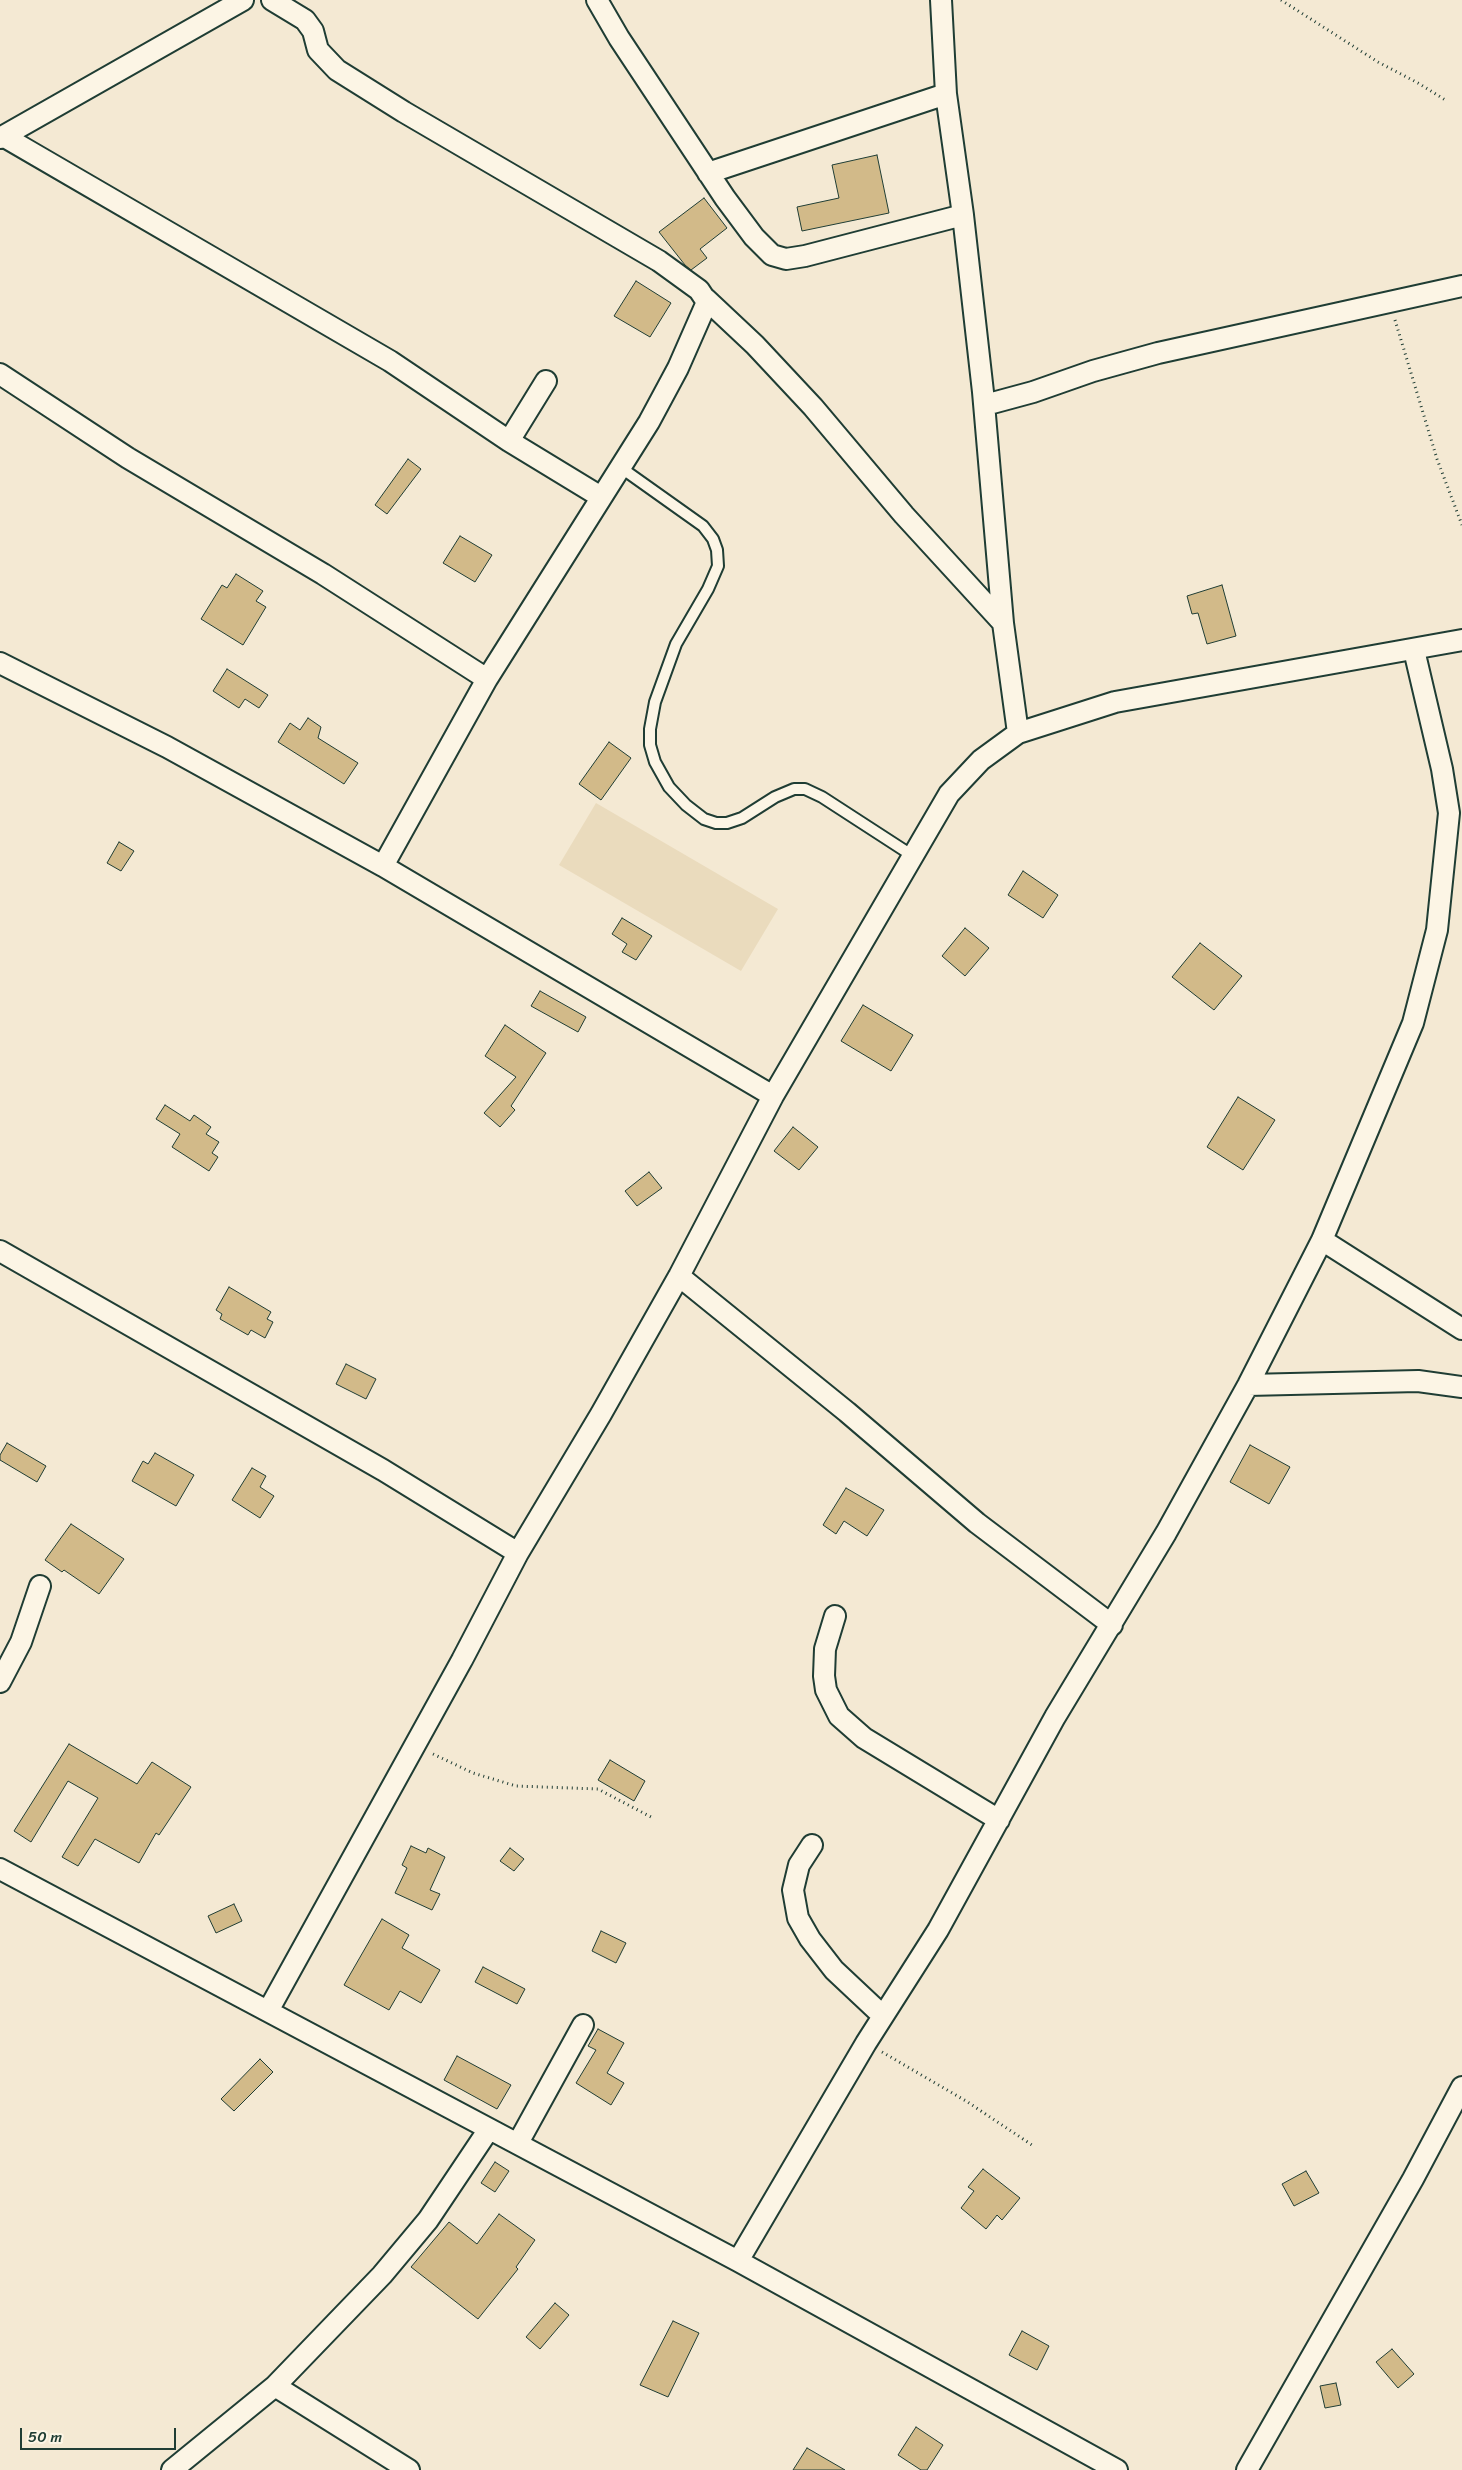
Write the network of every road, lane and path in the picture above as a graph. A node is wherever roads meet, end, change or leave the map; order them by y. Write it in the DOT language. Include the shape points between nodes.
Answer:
graph roads {
  1 [pos="243,0"];
  2 [pos="272,0"];
  3 [pos="597,0"];
  4 [pos="941,0"];
  5 [pos="1281,0"];
  6 [pos="946,94"];
  7 [pos="1447,101"];
  8 [pos="1,137"];
  9 [pos="708,173"];
  10 [pos="963,215"];
  11 [pos="1462,286"];
  12 [pos="706,299"];
  13 [pos="1389,303"];
  14 [pos="0,374"];
  15 [pos="546,381"];
  16 [pos="985,405"];
  17 [pos="509,441"];
  18 [pos="620,467"];
  19 [pos="602,497"];
  20 [pos="1462,524"];
  21 [pos="1004,623"];
  22 [pos="1462,640"];
  23 [pos="1414,650"];
  24 [pos="0,663"];
  25 [pos="487,679"];
  26 [pos="1018,733"];
  27 [pos="1454,855"];
  28 [pos="913,856"];
  29 [pos="382,866"];
  30 [pos="772,1096"];
  31 [pos="1322,1240"];
  32 [pos="0,1251"];
  33 [pos="679,1276"];
  34 [pos="1462,1330"];
  35 [pos="1248,1385"];
  36 [pos="1462,1387"];
  37 [pos="518,1553"];
  38 [pos="40,1586"];
  39 [pos="836,1616"];
  40 [pos="1112,1625"];
  41 [pos="0,1682"];
  42 [pos="414,1746"];
  43 [pos="651,1817"];
  44 [pos="999,1820"];
  45 [pos="812,1845"];
  46 [pos="3,1876"];
  47 [pos="268,2011"];
  48 [pos="883,2016"];
  49 [pos="583,2025"];
  50 [pos="866,2043"];
  51 [pos="1462,2087"];
  52 [pos="489,2129"];
  53 [pos="518,2143"];
  54 [pos="1032,2145"];
  55 [pos="738,2261"];
  56 [pos="275,2386"];
  57 [pos="172,2470"];
  58 [pos="409,2470"];
  59 [pos="1117,2470"];
  60 [pos="1247,2470"];
  1 -- 8 [label="street"];
  2 -- 12 [label="street" via="305,20 313,31 318,50 337,70 659,261 689,281"];
  3 -- 9 [label="street"];
  4 -- 6 [label="street"];
  5 -- 7 [label="path" via="1378,62"];
  6 -- 9 [label="street"];
  6 -- 10 [label="street"];
  8 -- 17 [label="street" via="390,362"];
  9 -- 10 [label="street" via="754,237 781,259 806,256"];
  10 -- 16 [label="street"];
  11 -- 13 [label="street"];
  12 -- 18 [label="street" via="704,312 678,368"];
  12 -- 21 [label="street" via="755,345 813,408 898,508"];
  13 -- 16 [label="street" via="1158,353"];
  13 -- 20 [label="path" via="1437,459"];
  14 -- 25 [label="street" via="128,458 323,574"];
  15 -- 17 [label="street"];
  16 -- 21 [label="street"];
  17 -- 19 [label="street"];
  18 -- 19 [label="street"];
  18 -- 28 [label="lane" via="703,526 714,538 717,550 718,566 676,644 655,702 650,745 669,787 686,805 716,824 742,818 794,789 805,789"];
  19 -- 25 [label="street"];
  21 -- 26 [label="street"];
  22 -- 23 [label="street"];
  23 -- 26 [label="street" via="1115,702"];
  23 -- 27 [label="street" via="1445,786"];
  24 -- 29 [label="street" via="175,752"];
  25 -- 29 [label="street"];
  26 -- 28 [label="street" via="981,760 950,794"];
  27 -- 31 [label="street" via="1413,1023"];
  28 -- 30 [label="street"];
  29 -- 30 [label="street"];
  30 -- 33 [label="street"];
  31 -- 34 [label="street"];
  31 -- 35 [label="street"];
  32 -- 37 [label="street" via="383,1470"];
  33 -- 37 [label="street"];
  33 -- 40 [label="street" via="847,1412 977,1523"];
  35 -- 36 [label="street" via="1418,1382"];
  35 -- 40 [label="street"];
  37 -- 42 [label="street"];
  38 -- 41 [label="street" via="21,1642"];
  39 -- 44 [label="street" via="825,1649 824,1676 826,1690 839,1716 864,1738"];
  40 -- 44 [label="street"];
  42 -- 43 [label="path" via="473,1773 516,1786 598,1789"];
  42 -- 47 [label="street"];
  44 -- 48 [label="street" via="938,1930"];
  45 -- 48 [label="street" via="799,1865 793,1890 798,1918 810,1940 834,1970"];
  46 -- 47 [label="street"];
  47 -- 52 [label="street"];
  48 -- 50 [label="street"];
  49 -- 53 [label="street"];
  50 -- 54 [label="path" via="959,2096"];
  50 -- 55 [label="street"];
  51 -- 60 [label="street"];
  52 -- 53 [label="street"];
  52 -- 56 [label="street" via="428,2220 382,2275"];
  53 -- 55 [label="street"];
  55 -- 59 [label="street"];
  56 -- 57 [label="street"];
  56 -- 58 [label="street"];
}
